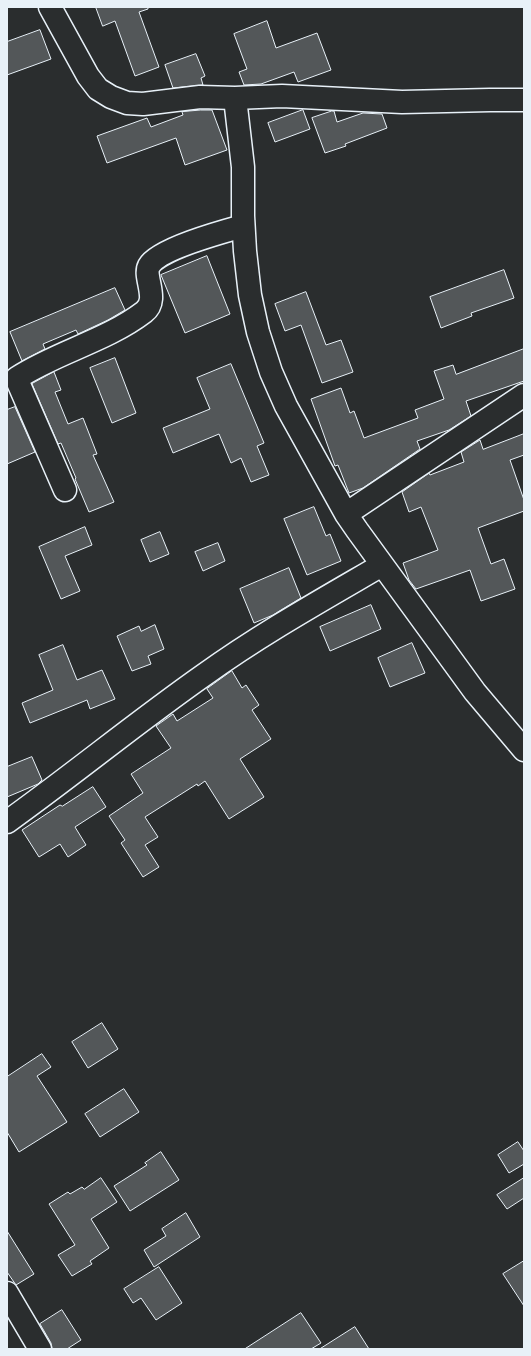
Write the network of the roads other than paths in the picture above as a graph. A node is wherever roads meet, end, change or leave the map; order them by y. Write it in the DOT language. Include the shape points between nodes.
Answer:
graph roads {
  1 [pos="50,7"];
  2 [pos="235,98"];
  3 [pos="524,100"];
  4 [pos="243,221"];
  5 [pos="524,395"];
  6 [pos="66,490"];
  7 [pos="346,514"];
  8 [pos="382,565"];
  9 [pos="524,750"];
  10 [pos="7,822"];
  11 [pos="7,1293"];
  12 [pos="40,1349"];
  1 -- 2 [label="street" via="88,76 98,89 111,97 127,103 143,104 200,97"];
  2 -- 3 [label="street" via="282,96 402,102"];
  2 -- 4 [label="street" via="243,167"];
  4 -- 6 [label="street" via="189,242 155,259 148,268 151,293 146,311 118,329 17,378"];
  4 -- 7 [label="street" via="250,295 262,349 286,406"];
  5 -- 7 [label="street"];
  7 -- 8 [label="street"];
  8 -- 9 [label="street" via="476,692"];
  8 -- 10 [label="street" via="278,625 204,674"];
  11 -- 12 [label="street"];
}
